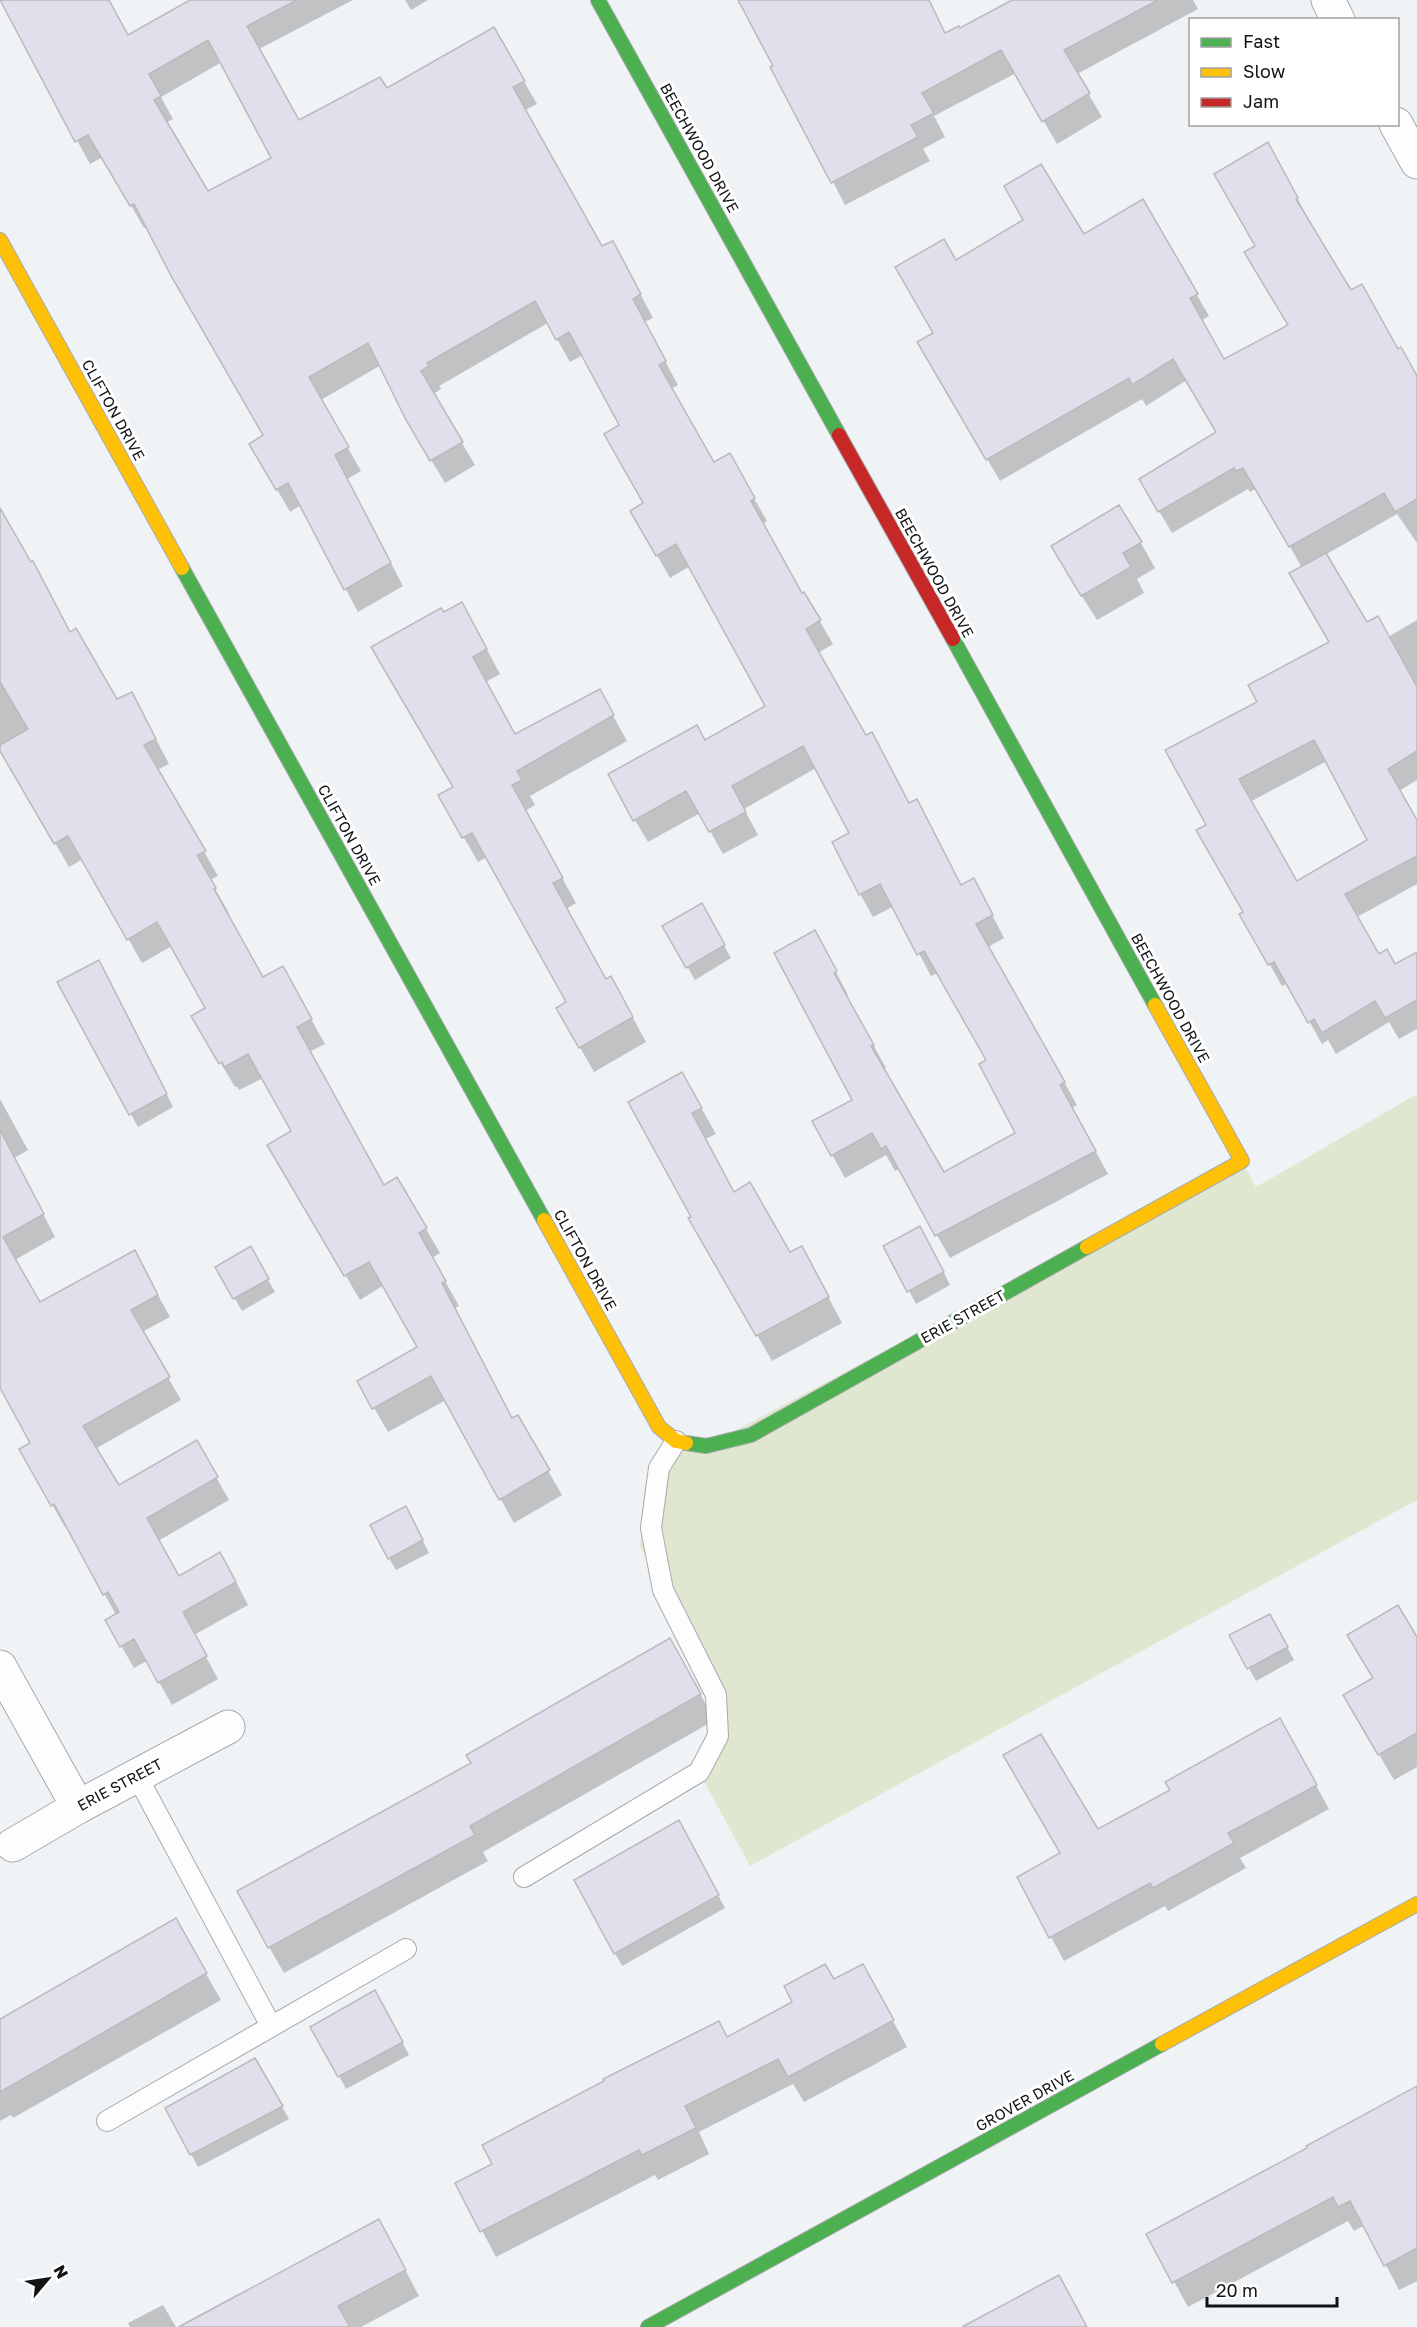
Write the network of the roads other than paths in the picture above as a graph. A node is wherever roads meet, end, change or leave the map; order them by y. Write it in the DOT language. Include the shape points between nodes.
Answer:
graph roads {
  1 [pos="598,0"];
  2 [pos="1328,0"];
  3 [pos="1337,18"];
  4 [pos="1397,126"];
  5 [pos="1417,162"];
  6 [pos="0,240"];
  7 [pos="1242,1161"];
  8 [pos="676,1441"];
  9 [pos="0,1667"];
  10 [pos="228,1727"];
  11 [pos="137,1776"];
  12 [pos="78,1807"];
  13 [pos="13,1845"];
  14 [pos="524,1877"];
  15 [pos="1417,1904"];
  16 [pos="406,1949"];
  17 [pos="272,2026"];
  18 [pos="107,2121"];
  19 [pos="648,2327"];
  1 -- 7 [label="street, BEECHWOOD DRIVE"];
  2 -- 3 [label="street"];
  4 -- 5 [label="street"];
  6 -- 8 [label="street, CLIFTON DRIVE" via="659,1427"];
  7 -- 8 [label="street, ERIE STREET" via="751,1436 706,1446"];
  8 -- 14 [label="lane" via="659,1468 651,1528 663,1590 716,1695 718,1736 699,1772"];
  9 -- 12 [label="street"];
  10 -- 11 [label="street, ERIE STREET"];
  11 -- 12 [label="street, ERIE STREET"];
  11 -- 17 [label="lane"];
  12 -- 13 [label="street, ERIE STREET"];
  15 -- 19 [label="street, GROVER DRIVE"];
  16 -- 17 [label="lane"];
  17 -- 18 [label="lane"];
}
